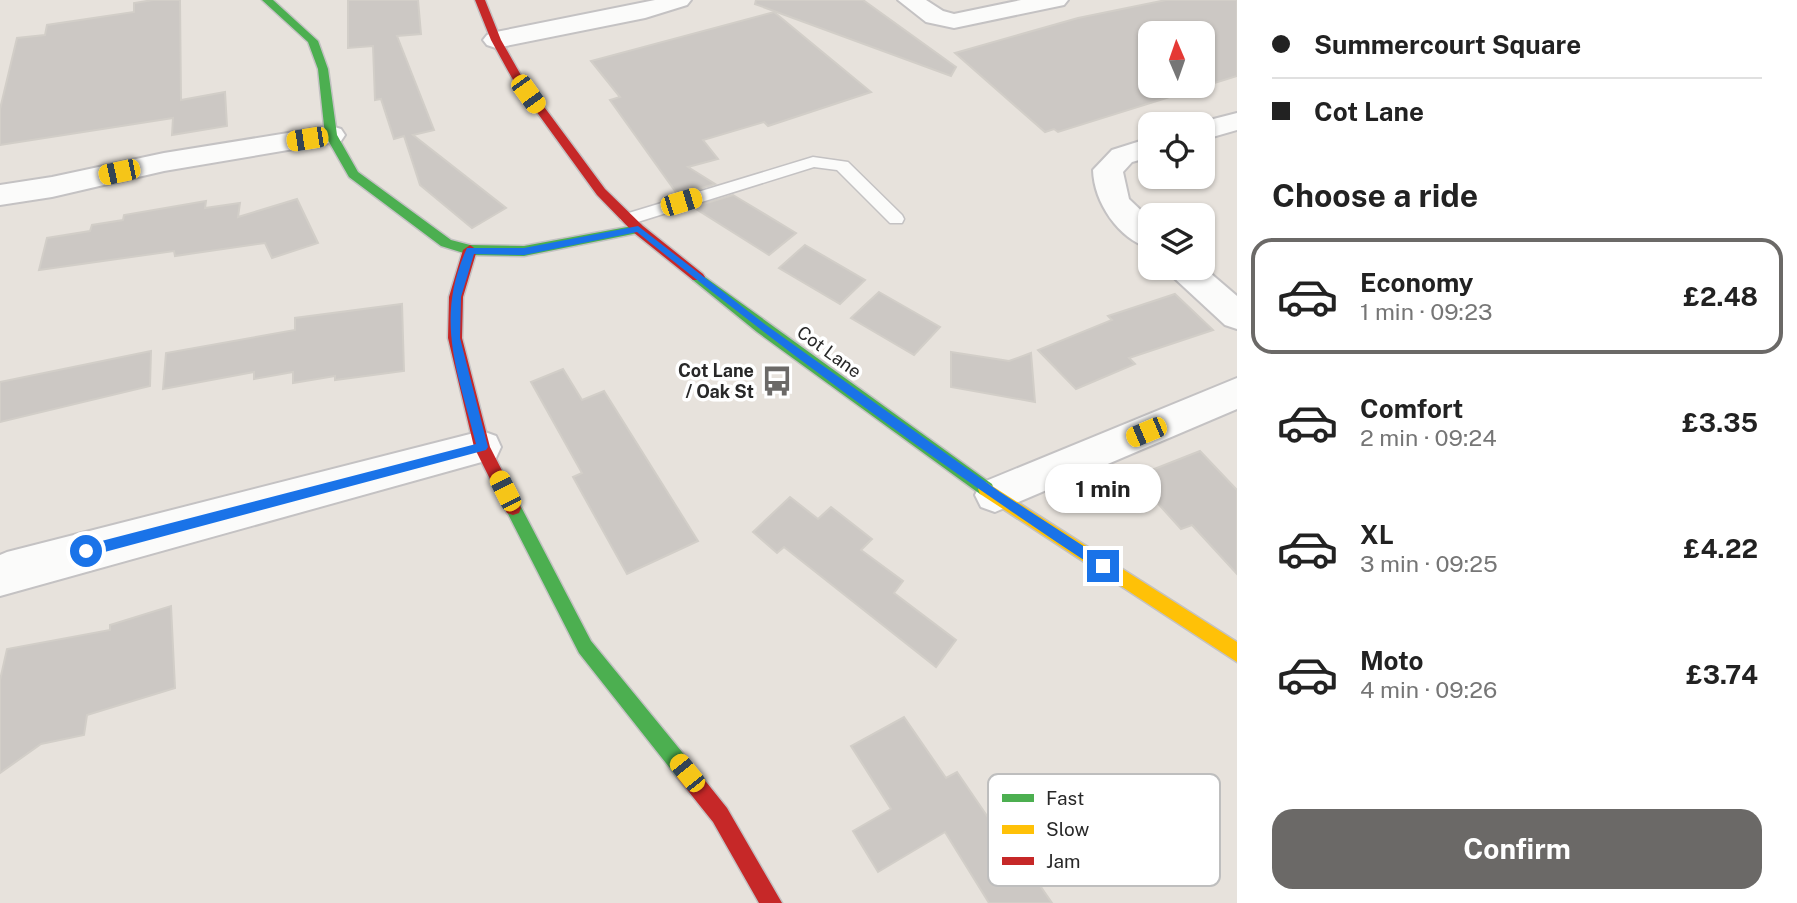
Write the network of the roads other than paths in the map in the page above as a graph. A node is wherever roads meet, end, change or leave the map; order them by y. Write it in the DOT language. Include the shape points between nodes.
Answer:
graph roads {
  1 [pos="267,0"];
  2 [pos="480,0"];
  3 [pos="678,0"];
  4 [pos="910,0"];
  5 [pos="1041,1"];
  6 [pos="496,40"];
  7 [pos="1237,121"];
  8 [pos="1215,127"];
  9 [pos="331,135"];
  10 [pos="1138,151"];
  11 [pos="0,195"];
  12 [pos="896,219"];
  13 [pos="633,224"];
  14 [pos="1138,226"];
  15 [pos="470,250"];
  16 [pos="1197,280"];
  17 [pos="1237,316"];
  18 [pos="1237,393"];
  19 [pos="482,447"];
  20 [pos="995,495"];
  21 [pos="0,576"];
  22 [pos="1237,653"];
  23 [pos="771,903"];
  1 -- 9 [label="street" via="313,41 323,69"];
  2 -- 6 [label="street, Cot Lane"];
  3 -- 6 [label="street" via="645,11"];
  4 -- 5 [label="street" via="936,17 954,21"];
  6 -- 13 [label="street, Cot Lane" via="552,127 601,192"];
  7 -- 8 [label="street"];
  9 -- 11 [label="street"];
  9 -- 15 [label="street" via="353,174 446,243"];
  10 -- 14 [label="street" via="1122,156 1108,170 1108,188 1116,207"];
  12 -- 13 [label="lane" via="842,166 813,162"];
  13 -- 15 [label="street" via="524,251"];
  13 -- 20 [label="street, Cot Lane" via="762,328"];
  15 -- 19 [label="street" via="456,297 455,338"];
  16 -- 17 [label="street"];
  18 -- 20 [label="street"];
  19 -- 21 [label="street"];
  19 -- 23 [label="street" via="585,647 720,815"];
  20 -- 22 [label="street, Cot Lane"];
}
